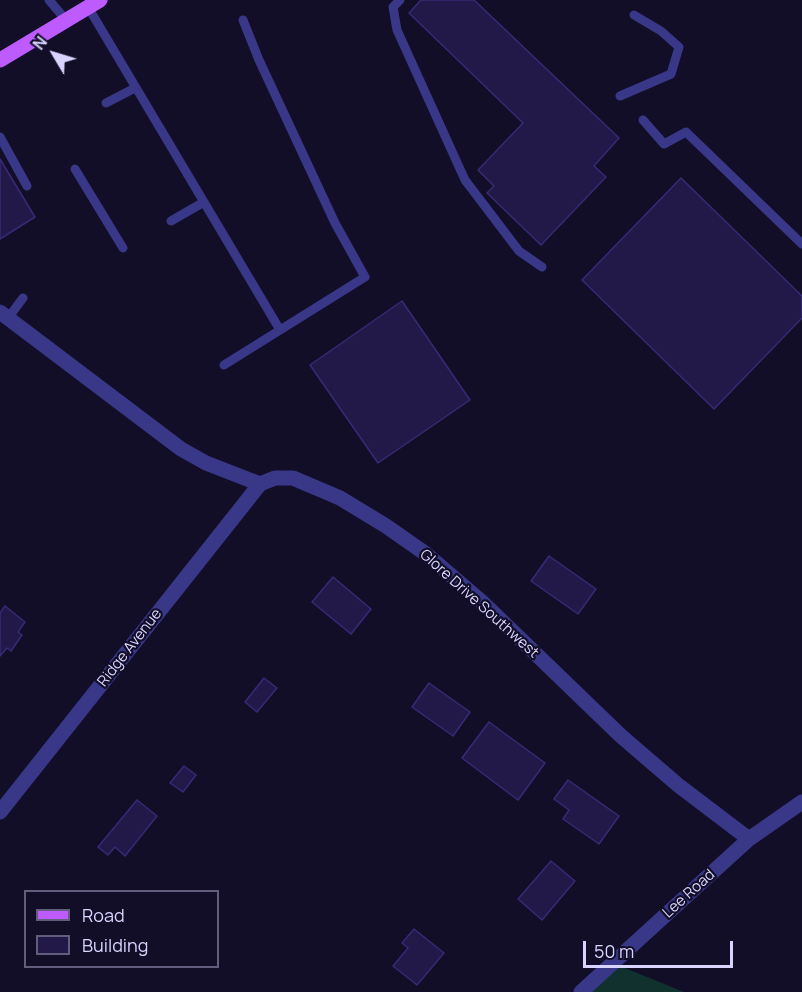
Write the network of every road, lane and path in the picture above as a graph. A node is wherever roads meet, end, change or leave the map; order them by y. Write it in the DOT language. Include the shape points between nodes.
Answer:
graph roads {
  1 [pos="49,0"];
  2 [pos="400,0"];
  3 [pos="97,2"];
  4 [pos="634,15"];
  5 [pos="66,20"];
  6 [pos="243,20"];
  7 [pos="0,60"];
  8 [pos="135,88"];
  9 [pos="620,96"];
  10 [pos="106,103"];
  11 [pos="643,120"];
  12 [pos="0,137"];
  13 [pos="75,169"];
  14 [pos="27,186"];
  15 [pos="204,202"];
  16 [pos="171,221"];
  17 [pos="802,244"];
  18 [pos="123,248"];
  19 [pos="542,267"];
  20 [pos="22,298"];
  21 [pos="4,315"];
  22 [pos="280,330"];
  23 [pos="224,365"];
  24 [pos="260,484"];
  25 [pos="802,802"];
  26 [pos="0,812"];
  27 [pos="749,839"];
  28 [pos="581,992"];
  1 -- 5 [label="lane"];
  2 -- 19 [label="lane" via="393,7 397,30 465,180 519,251"];
  3 -- 5 [label="main road"];
  3 -- 8 [label="lane"];
  4 -- 9 [label="lane" via="680,47 671,74"];
  5 -- 7 [label="main road"];
  6 -- 22 [label="lane" via="335,223 365,277"];
  8 -- 10 [label="lane"];
  8 -- 15 [label="lane"];
  11 -- 17 [label="lane" via="664,144 686,132"];
  12 -- 14 [label="lane"];
  13 -- 18 [label="lane"];
  15 -- 16 [label="lane"];
  15 -- 22 [label="lane"];
  20 -- 21 [label="lane"];
  21 -- 24 [label="street" via="181,449"];
  22 -- 23 [label="lane"];
  24 -- 26 [label="street, Ridge Avenue"];
  24 -- 27 [label="street, Glore Drive Southwest" via="275,478 293,478 312,486 340,498 426,554 621,736"];
  25 -- 27 [label="street, Lee Road"];
  27 -- 28 [label="street, Lee Road"];
}
